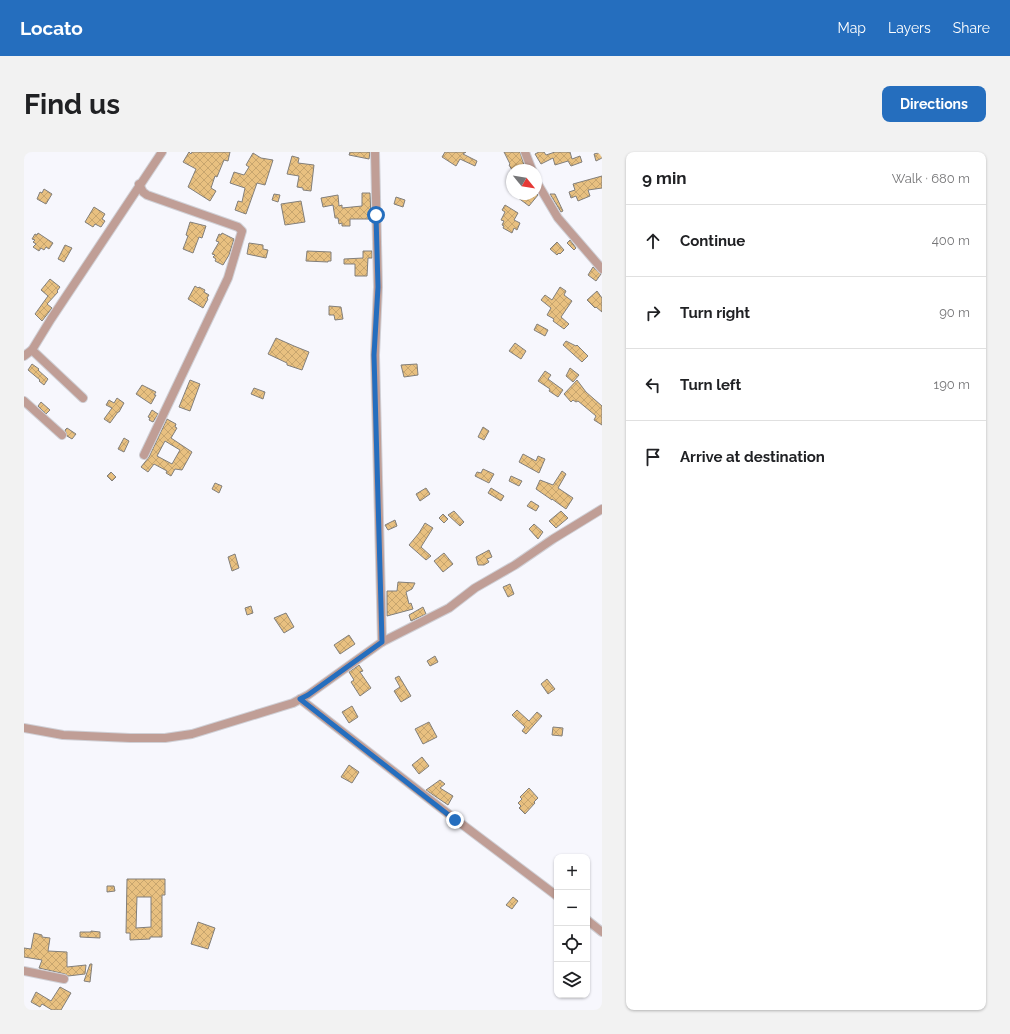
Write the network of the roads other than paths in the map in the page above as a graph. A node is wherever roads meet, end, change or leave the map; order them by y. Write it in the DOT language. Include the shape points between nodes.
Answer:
graph roads {
  1 [pos="162,152"];
  2 [pos="375,152"];
  3 [pos="525,152"];
  4 [pos="530,164"];
  5 [pos="139,184"];
  6 [pos="542,191"];
  7 [pos="602,269"];
  8 [pos="32,350"];
  9 [pos="24,356"];
  10 [pos="83,398"];
  11 [pos="24,401"];
  12 [pos="62,435"];
  13 [pos="144,455"];
  14 [pos="602,508"];
  15 [pos="382,642"];
  16 [pos="300,699"];
  17 [pos="24,728"];
  18 [pos="554,894"];
  19 [pos="590,922"];
  20 [pos="602,932"];
  21 [pos="24,970"];
  22 [pos="64,979"];
  1 -- 5 [label="street"];
  2 -- 15 [label="street" via="378,287 374,355"];
  3 -- 4 [label="street"];
  5 -- 8 [label="street"];
  5 -- 13 [label="street" via="147,195 238,227 242,231 228,278"];
  6 -- 7 [label="street" via="558,218"];
  8 -- 9 [label="street"];
  8 -- 10 [label="street"];
  11 -- 12 [label="street"];
  14 -- 15 [label="street" via="475,588 449,608"];
  15 -- 16 [label="street"];
  16 -- 17 [label="street" via="192,734 165,738 63,734"];
  16 -- 18 [label="street"];
  19 -- 20 [label="street"];
  21 -- 22 [label="street"];
}
